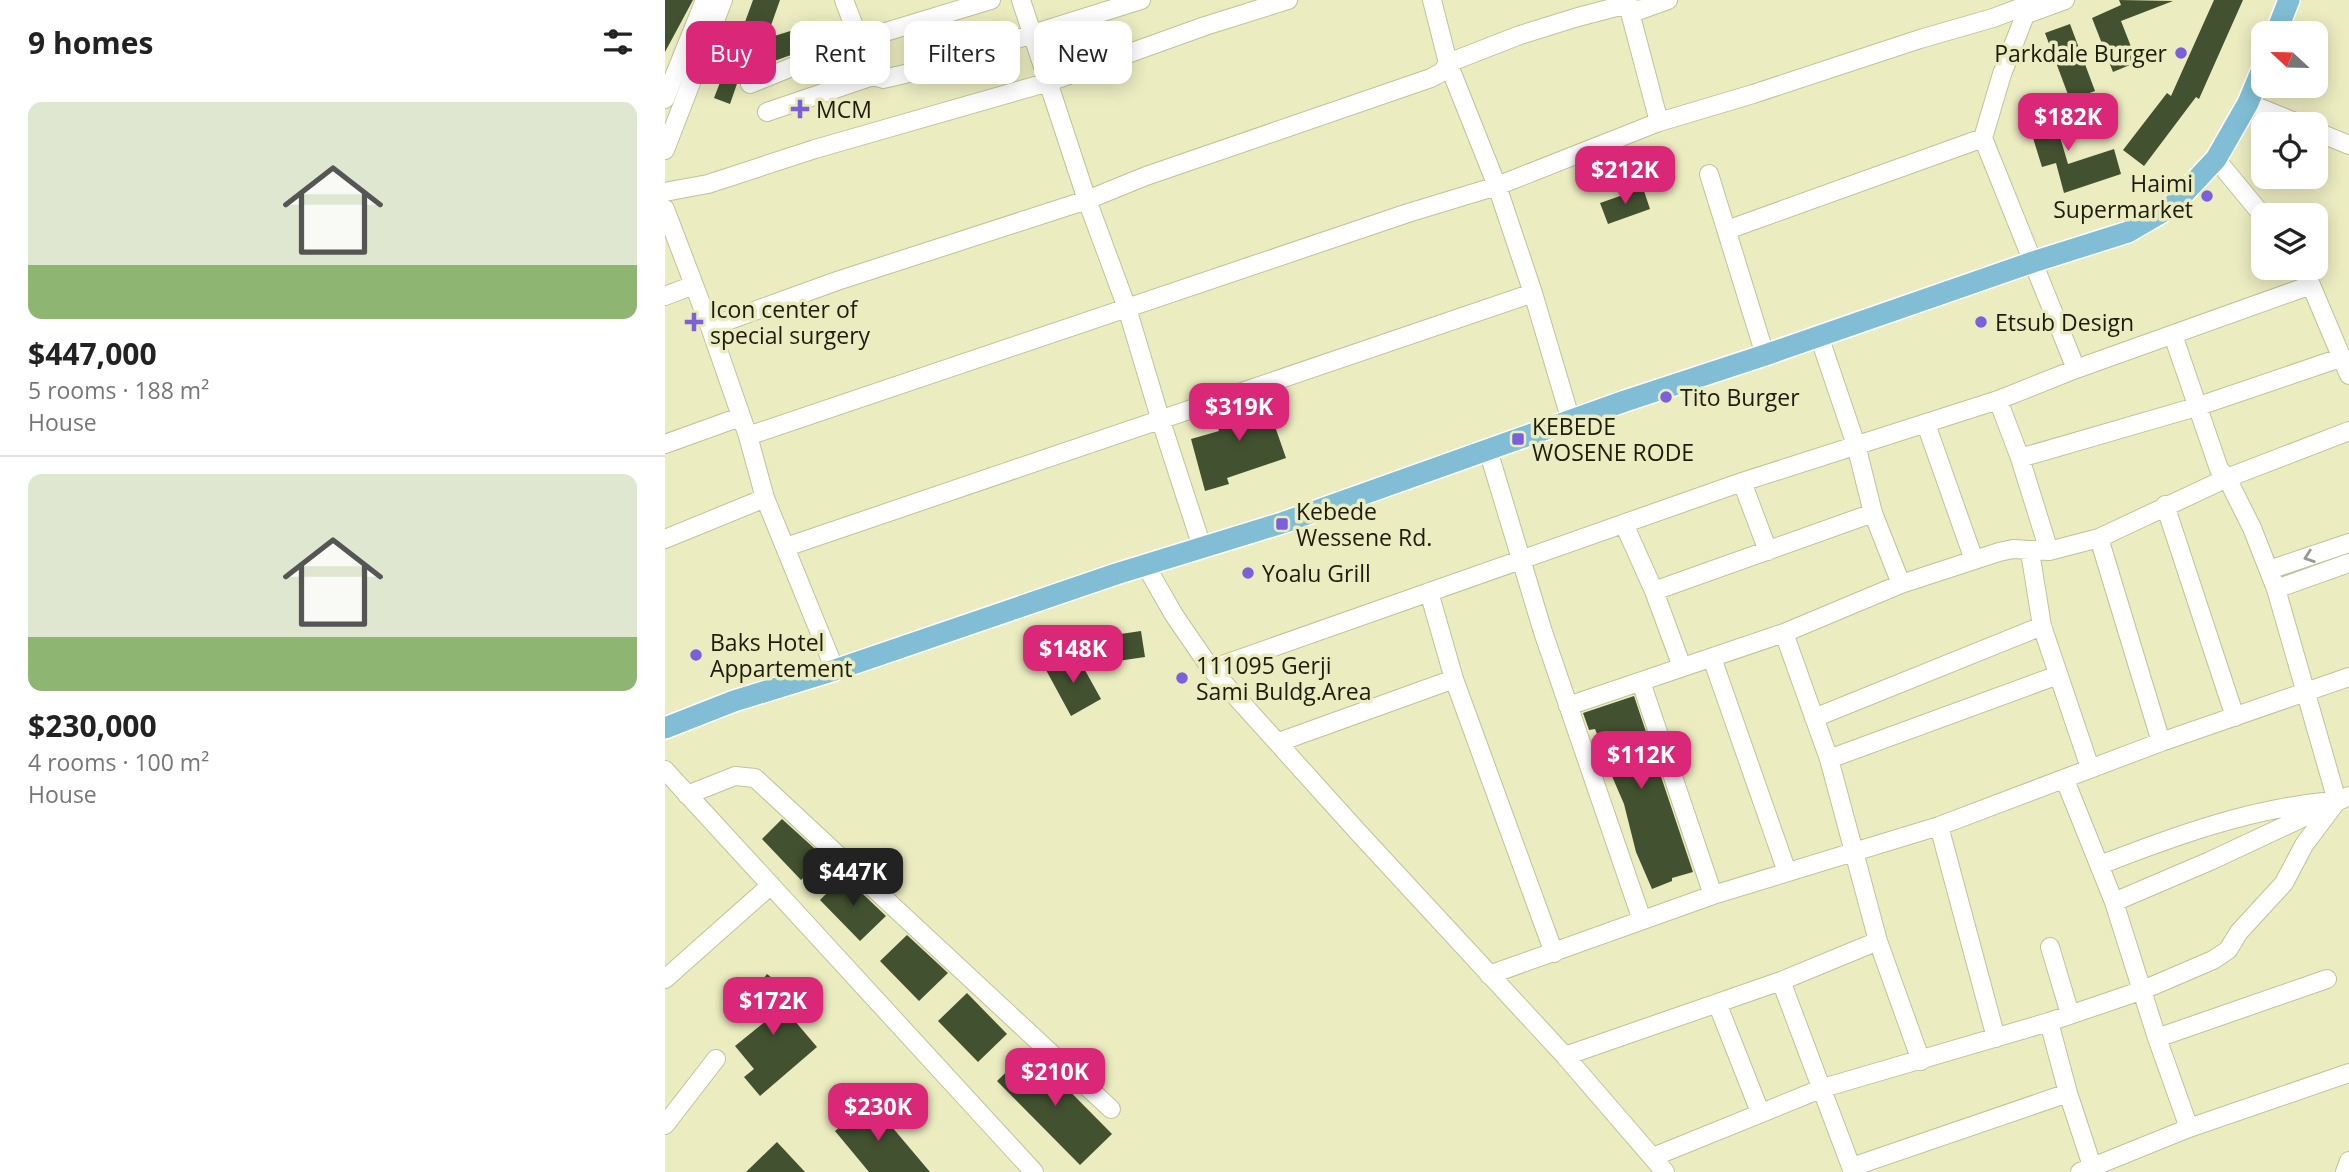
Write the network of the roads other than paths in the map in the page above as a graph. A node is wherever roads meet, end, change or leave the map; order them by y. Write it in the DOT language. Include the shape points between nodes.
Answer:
graph roads {
  1 [pos="705,0"];
  2 [pos="723,0"];
  3 [pos="843,0"];
  4 [pos="991,0"];
  5 [pos="1021,0"];
  6 [pos="1141,0"];
  7 [pos="1288,0"];
  8 [pos="1432,0"];
  9 [pos="1668,0"];
  10 [pos="2065,0"];
  11 [pos="2289,0"];
  12 [pos="1628,5"];
  13 [pos="2029,6"];
  14 [pos="851,21"];
  15 [pos="2281,21"];
  16 [pos="890,31"];
  17 [pos="1033,34"];
  18 [pos="1034,37"];
  19 [pos="1132,52"];
  20 [pos="1448,63"];
  21 [pos="890,77"];
  22 [pos="849,84"];
  23 [pos="1042,84"];
  24 [pos="1050,84"];
  25 [pos="2251,98"];
  26 [pos="665,99"];
  27 [pos="2249,103"];
  28 [pos="767,111"];
  29 [pos="2271,112"];
  30 [pos="1659,122"];
  31 [pos="2328,136"];
  32 [pos="1983,138"];
  33 [pos="2349,145"];
  34 [pos="665,150"];
  35 [pos="2215,159"];
  36 [pos="1709,174"];
  37 [pos="1497,186"];
  38 [pos="665,192"];
  39 [pos="1087,200"];
  40 [pos="2252,203"];
  41 [pos="665,209"];
  42 [pos="1727,230"];
  43 [pos="2033,262"];
  44 [pos="2308,280"];
  45 [pos="694,285"];
  46 [pos="2311,285"];
  47 [pos="1533,293"];
  48 [pos="665,296"];
  49 [pos="1127,308"];
  50 [pos="710,327"];
  51 [pos="2173,335"];
  52 [pos="2342,335"];
  53 [pos="1819,336"];
  54 [pos="1765,355"];
  55 [pos="2343,357"];
  56 [pos="2076,369"];
  57 [pos="2349,374"];
  58 [pos="1998,400"];
  59 [pos="2196,407"];
  60 [pos="740,417"];
  61 [pos="1160,418"];
  62 [pos="1571,421"];
  63 [pos="1926,424"];
  64 [pos="2349,431"];
  65 [pos="748,436"];
  66 [pos="665,444"];
  67 [pos="1856,445"];
  68 [pos="1488,450"];
  69 [pos="2021,458"];
  70 [pos="2227,478"];
  71 [pos="1742,482"];
  72 [pos="765,498"];
  73 [pos="2165,505"];
  74 [pos="1873,513"];
  75 [pos="1624,524"];
  76 [pos="2099,538"];
  77 [pos="665,539"];
  78 [pos="2349,543"];
  79 [pos="786,547"];
  80 [pos="1202,547"];
  81 [pos="1768,551"];
  82 [pos="2049,551"];
  83 [pos="2030,552"];
  84 [pos="1974,560"];
  85 [pos="1520,561"];
  86 [pos="2349,563"];
  87 [pos="1146,566"];
  88 [pos="2269,570"];
  89 [pos="1901,584"];
  90 [pos="2276,589"];
  91 [pos="1654,591"];
  92 [pos="1429,592"];
  93 [pos="2042,626"];
  94 [pos="1784,633"];
  95 [pos="1712,658"];
  96 [pos="1682,667"];
  97 [pos="1211,669"];
  98 [pos="835,670"];
  99 [pos="2058,675"];
  100 [pos="2349,677"];
  101 [pos="1454,679"];
  102 [pos="1641,682"];
  103 [pos="2305,693"];
  104 [pos="1568,706"];
  105 [pos="2235,717"];
  106 [pos="1814,718"];
  107 [pos="665,728"];
  108 [pos="1279,742"];
  109 [pos="2161,742"];
  110 [pos="1829,758"];
  111 [pos="2090,768"];
  112 [pos="665,770"];
  113 [pos="2064,780"];
  114 [pos="687,795"];
  115 [pos="2343,799"];
  116 [pos="1939,826"];
  117 [pos="1853,854"];
  118 [pos="2100,865"];
  119 [pos="1787,872"];
  120 [pos="771,885"];
  121 [pos="1713,895"];
  122 [pos="2114,902"];
  123 [pos="1642,920"];
  124 [pos="1878,941"];
  125 [pos="2050,947"];
  126 [pos="1554,953"];
  127 [pos="1489,975"];
  128 [pos="665,979"];
  129 [pos="2327,979"];
  130 [pos="1781,982"];
  131 [pos="2143,990"];
  132 [pos="1717,1003"];
  133 [pos="2070,1014"];
  134 [pos="2049,1022"];
  135 [pos="1997,1038"];
  136 [pos="2157,1038"];
  137 [pos="1565,1056"];
  138 [pos="716,1059"];
  139 [pos="1921,1061"];
  140 [pos="2349,1073"];
  141 [pos="1823,1088"];
  142 [pos="2068,1093"];
  143 [pos="1111,1109"];
  144 [pos="1760,1112"];
  145 [pos="665,1125"];
  146 [pos="2189,1128"];
  147 [pos="1653,1157"];
  148 [pos="2349,1161"];
  149 [pos="1853,1169"];
  150 [pos="2089,1171"];
  151 [pos="1034,1172"];
  152 [pos="1665,1172"];
  153 [pos="2345,1172"];
  1 -- 26 [label="street"];
  2 -- 34 [label="street"];
  3 -- 14 [label="street"];
  4 -- 16 [label="street"];
  5 -- 17 [label="street"];
  6 -- 17 [label="street"];
  7 -- 19 [label="street"];
  8 -- 20 [label="street"];
  9 -- 12 [label="street" via="1640,10"];
  10 -- 13 [label="street"];
  11 -- 15 [label="main road"];
  12 -- 20 [label="street" via="1509,39"];
  12 -- 30 [label="street"];
  13 -- 30 [label="street"];
  13 -- 32 [label="street"];
  17 -- 18 [label="street"];
  17 -- 21 [label="street"];
  20 -- 37 [label="street"];
  20 -- 39 [label="street" via="1431,78"];
  22 -- 28 [label="street"];
  23 -- 38 [label="street" via="708,184"];
  24 -- 39 [label="street"];
  25 -- 27 [label="main road"];
  27 -- 29 [label="street"];
  27 -- 35 [label="main road"];
  30 -- 37 [label="street"];
  31 -- 33 [label="street"];
  32 -- 42 [label="street"];
  32 -- 43 [label="street"];
  35 -- 40 [label="street"];
  35 -- 43 [label="main road" via="2171,207 2148,222"];
  36 -- 42 [label="street"];
  37 -- 47 [label="street"];
  37 -- 49 [label="street"];
  39 -- 49 [label="street"];
  39 -- 50 [label="street"];
  41 -- 45 [label="street"];
  42 -- 54 [label="street"];
  43 -- 53 [label="main road"];
  43 -- 56 [label="street"];
  44 -- 46 [label="street"];
  45 -- 48 [label="street"];
  45 -- 50 [label="street"];
  46 -- 51 [label="street"];
  46 -- 52 [label="street"];
  47 -- 61 [label="street"];
  47 -- 62 [label="street"];
  49 -- 61 [label="street"];
  49 -- 65 [label="street"];
  50 -- 60 [label="street"];
  51 -- 56 [label="street"];
  51 -- 59 [label="street"];
  52 -- 55 [label="street"];
  53 -- 54 [label="main road"];
  53 -- 67 [label="street"];
  54 -- 62 [label="main road"];
  55 -- 57 [label="street"];
  55 -- 59 [label="street"];
  56 -- 58 [label="street"];
  58 -- 63 [label="street"];
  58 -- 69 [label="street"];
  59 -- 69 [label="street"];
  59 -- 70 [label="street" via="2219,470"];
  60 -- 65 [label="street"];
  60 -- 66 [label="street"];
  61 -- 79 [label="street"];
  61 -- 80 [label="street"];
  62 -- 68 [label="main road"];
  63 -- 67 [label="street"];
  63 -- 84 [label="street"];
  64 -- 70 [label="street"];
  65 -- 72 [label="street"];
  67 -- 71 [label="street"];
  67 -- 74 [label="street"];
  68 -- 80 [label="main road"];
  68 -- 85 [label="street"];
  69 -- 82 [label="street"];
  70 -- 73 [label="street"];
  70 -- 88 [label="street"];
  71 -- 75 [label="street"];
  71 -- 81 [label="street"];
  72 -- 77 [label="street"];
  72 -- 79 [label="street"];
  73 -- 76 [label="street"];
  73 -- 105 [label="street"];
  74 -- 81 [label="street"];
  74 -- 89 [label="street"];
  75 -- 85 [label="street"];
  75 -- 91 [label="street"];
  76 -- 82 [label="street"];
  76 -- 109 [label="street"];
  78 -- 88 [label="street, one-way"];
  79 -- 98 [label="street"];
  80 -- 87 [label="main road"];
  81 -- 91 [label="street"];
  82 -- 83 [label="street"];
  83 -- 84 [label="street" via="2006,550"];
  83 -- 93 [label="street"];
  84 -- 89 [label="street"];
  85 -- 92 [label="street"];
  85 -- 104 [label="street"];
  86 -- 90 [label="street"];
  87 -- 97 [label="street"];
  87 -- 98 [label="main road"];
  88 -- 90 [label="street"];
  89 -- 94 [label="street"];
  90 -- 103 [label="street"];
  91 -- 96 [label="street"];
  92 -- 97 [label="street"];
  92 -- 101 [label="street"];
  93 -- 99 [label="street"];
  93 -- 106 [label="street"];
  94 -- 95 [label="street"];
  94 -- 106 [label="street"];
  95 -- 96 [label="street"];
  95 -- 119 [label="street"];
  96 -- 102 [label="street"];
  97 -- 108 [label="street"];
  98 -- 107 [label="main road"];
  99 -- 110 [label="street"];
  99 -- 111 [label="street"];
  100 -- 103 [label="street"];
  101 -- 108 [label="street"];
  101 -- 126 [label="street"];
  102 -- 104 [label="street"];
  102 -- 121 [label="street"];
  103 -- 105 [label="street"];
  103 -- 115 [label="street"];
  104 -- 123 [label="street"];
  105 -- 109 [label="street"];
  106 -- 110 [label="street"];
  108 -- 127 [label="street"];
  109 -- 111 [label="street"];
  110 -- 117 [label="street"];
  111 -- 113 [label="street"];
  112 -- 114 [label="street"];
  113 -- 116 [label="street"];
  113 -- 118 [label="street"];
  114 -- 120 [label="street"];
  114 -- 143 [label="street" via="735,776 755,778"];
  115 -- 118 [label="street" via="2267,810 2219,823"];
  115 -- 122 [label="street"];
  115 -- 131 [label="street" via="2304,845 2284,883 2224,954"];
  116 -- 117 [label="street"];
  116 -- 135 [label="street"];
  117 -- 119 [label="street"];
  117 -- 124 [label="street"];
  118 -- 122 [label="street"];
  119 -- 121 [label="street"];
  120 -- 128 [label="street"];
  120 -- 151 [label="street"];
  121 -- 123 [label="street"];
  122 -- 131 [label="street"];
  123 -- 126 [label="street"];
  124 -- 130 [label="street"];
  124 -- 139 [label="street"];
  125 -- 133 [label="street"];
  126 -- 127 [label="street"];
  127 -- 137 [label="street"];
  129 -- 136 [label="street"];
  130 -- 132 [label="street"];
  130 -- 141 [label="street"];
  131 -- 133 [label="street"];
  131 -- 136 [label="street"];
  132 -- 137 [label="street"];
  132 -- 144 [label="street"];
  133 -- 134 [label="street"];
  134 -- 135 [label="street"];
  134 -- 142 [label="street"];
  135 -- 139 [label="street"];
  136 -- 146 [label="street"];
  137 -- 147 [label="street"];
  138 -- 145 [label="street"];
  139 -- 141 [label="street"];
  140 -- 146 [label="street"];
  141 -- 144 [label="street"];
  141 -- 149 [label="street"];
  142 -- 149 [label="street"];
  142 -- 150 [label="street"];
  144 -- 147 [label="street"];
  146 -- 150 [label="street"];
  147 -- 152 [label="street"];
  148 -- 153 [label="street"];
}
